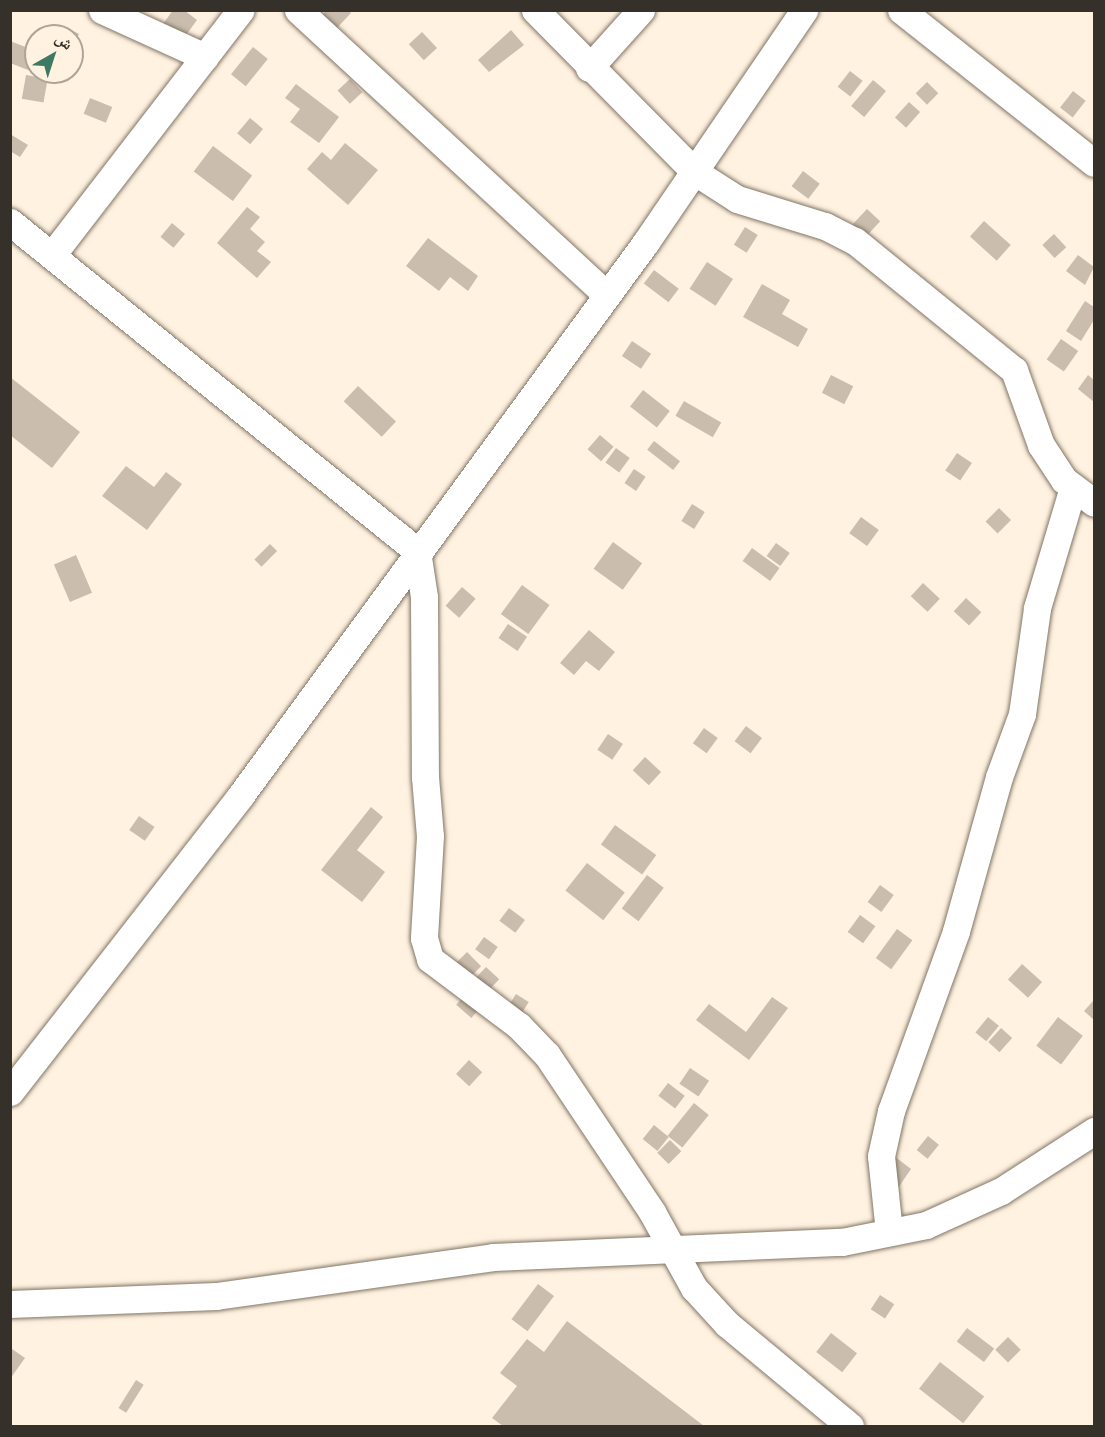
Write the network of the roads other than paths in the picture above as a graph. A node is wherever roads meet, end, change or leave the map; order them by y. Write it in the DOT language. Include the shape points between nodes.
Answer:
graph roads {
  1 [pos="102,10"];
  2 [pos="241,10"];
  3 [pos="298,10"];
  4 [pos="535,10"];
  5 [pos="641,10"];
  6 [pos="804,10"];
  7 [pos="901,10"];
  8 [pos="205,57"];
  9 [pos="589,68"];
  10 [pos="1095,163"];
  11 [pos="694,172"];
  12 [pos="10,222"];
  13 [pos="52,255"];
  14 [pos="607,295"];
  15 [pos="1073,487"];
  16 [pos="1095,503"];
  17 [pos="417,551"];
  18 [pos="10,1092"];
  19 [pos="1095,1131"];
  20 [pos="890,1232"];
  21 [pos="671,1246"];
  22 [pos="10,1304"];
  23 [pos="850,1426"];
  1 -- 8 [label="street"];
  2 -- 8 [label="street"];
  3 -- 14 [label="street"];
  4 -- 9 [label="street"];
  5 -- 9 [label="street"];
  6 -- 11 [label="street"];
  7 -- 10 [label="street"];
  8 -- 13 [label="street"];
  9 -- 11 [label="street"];
  11 -- 14 [label="street"];
  11 -- 15 [label="street" via="737,199 825,226 855,241 951,316 1014,370 1041,445"];
  12 -- 13 [label="street"];
  13 -- 17 [label="street"];
  14 -- 17 [label="street"];
  15 -- 16 [label="street"];
  15 -- 20 [label="street" via="1037,608 1022,714 999,777 956,931 891,1111 881,1156"];
  17 -- 18 [label="street" via="241,795"];
  17 -- 21 [label="street" via="424,597 425,777 430,836 424,938 430,959 519,1026 547,1055"];
  19 -- 20 [label="street" via="1000,1191 926,1225"];
  20 -- 21 [label="street" via="842,1242"];
  21 -- 22 [label="street" via="493,1257 216,1296"];
  21 -- 23 [label="street" via="694,1288 727,1324"];
}
